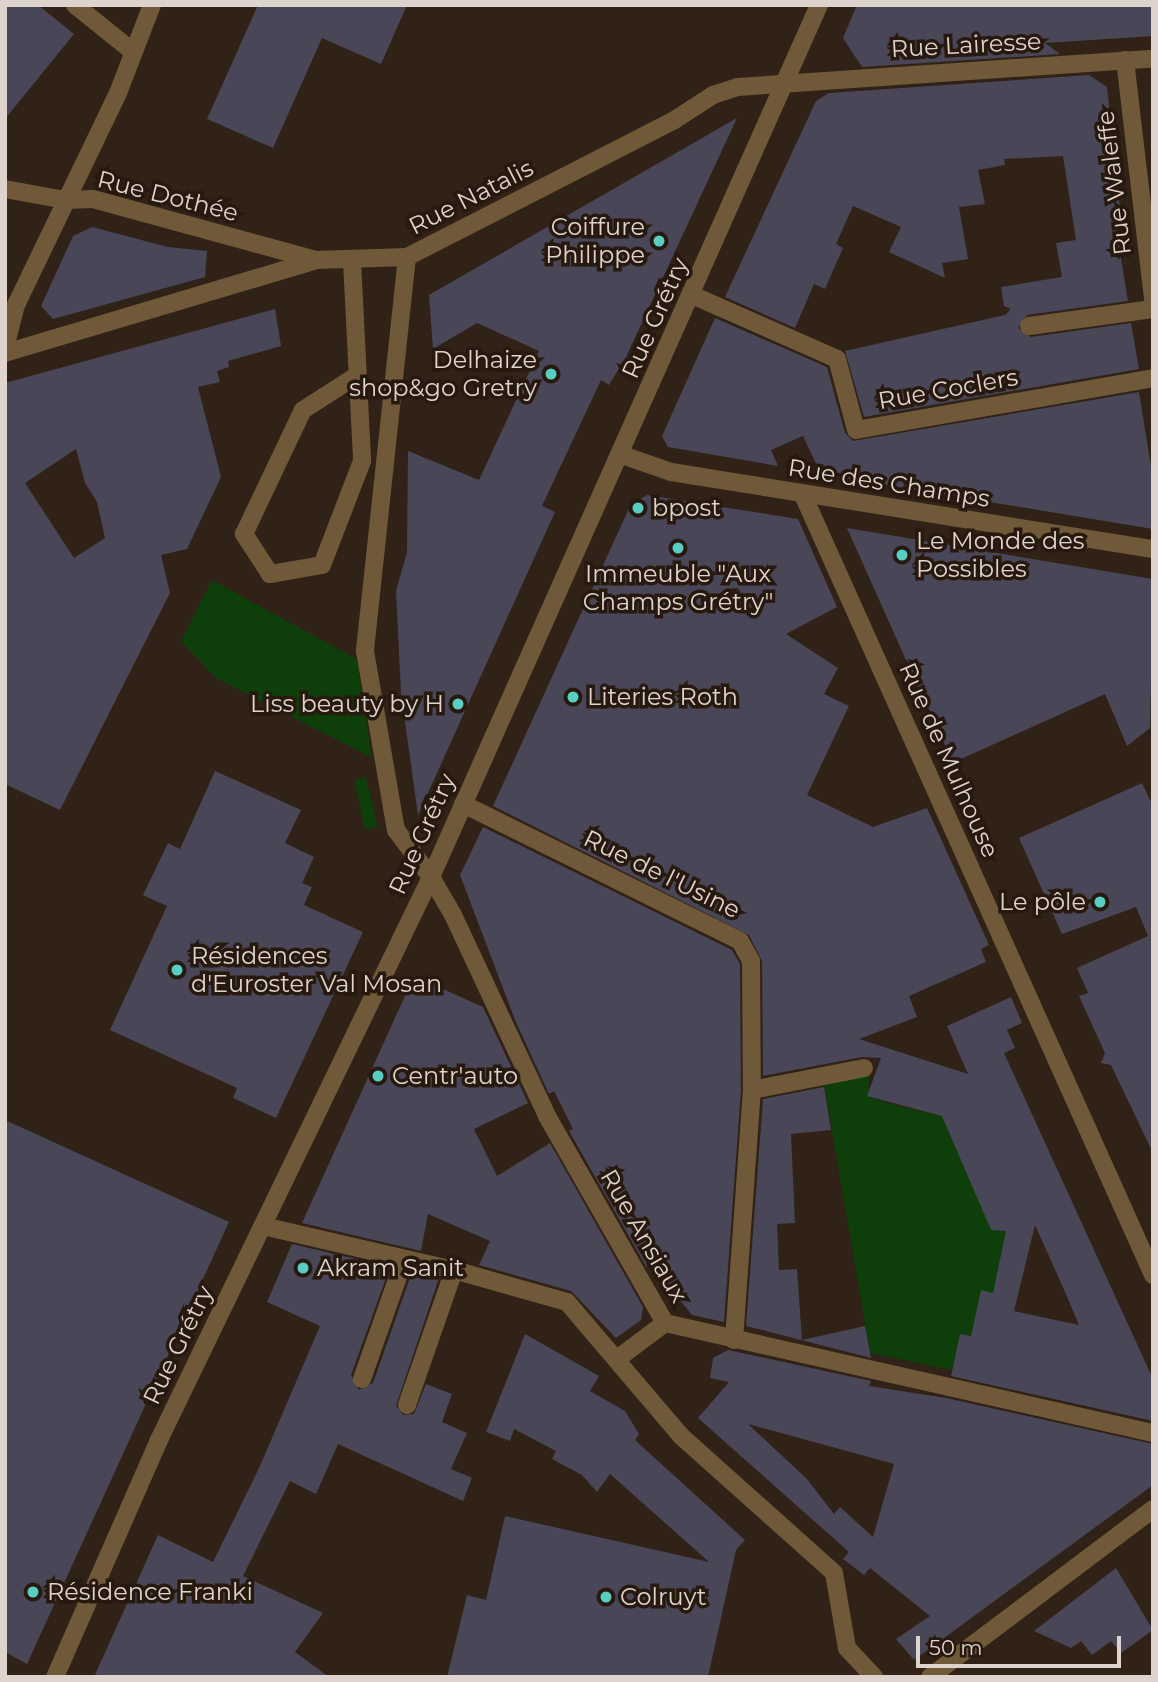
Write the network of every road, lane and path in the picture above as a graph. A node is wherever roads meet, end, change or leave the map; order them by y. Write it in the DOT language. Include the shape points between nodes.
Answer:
graph roads {
  1 [pos="75,5"];
  2 [pos="152,5"];
  3 [pos="819,5"];
  4 [pos="132,51"];
  5 [pos="1153,59"];
  6 [pos="1125,60"];
  7 [pos="782,85"];
  8 [pos="5,189"];
  9 [pos="65,200"];
  10 [pos="407,257"];
  11 [pos="316,260"];
  12 [pos="352,261"];
  13 [pos="692,295"];
  14 [pos="1153,299"];
  15 [pos="1153,309"];
  16 [pos="1029,326"];
  17 [pos="5,351"];
  18 [pos="356,376"];
  19 [pos="1153,378"];
  20 [pos="622,454"];
  21 [pos="803,495"];
  22 [pos="1153,549"];
  23 [pos="463,804"];
  24 [pos="431,877"];
  25 [pos="864,1068"];
  26 [pos="752,1090"];
  27 [pos="263,1226"];
  28 [pos="404,1260"];
  29 [pos="454,1270"];
  30 [pos="1153,1275"];
  31 [pos="665,1323"];
  32 [pos="734,1340"];
  33 [pos="621,1356"];
  34 [pos="362,1379"];
  35 [pos="407,1405"];
  36 [pos="1153,1433"];
  37 [pos="1153,1509"];
  38 [pos="816,1545"];
  39 [pos="55,1677"];
  40 [pos="874,1677"];
  41 [pos="930,1677"];
  1 -- 4 [label="street"];
  2 -- 4 [label="street"];
  3 -- 7 [label="street, Rue Grétry"];
  4 -- 9 [label="street" via="118,93"];
  5 -- 6 [label="street, Rue Lairesse"];
  6 -- 7 [label="street, Rue Lairesse"];
  6 -- 14 [label="street, Rue Waleffe"];
  7 -- 10 [label="street, Rue Natalis" via="737,87 713,96"];
  7 -- 13 [label="street, Rue Grétry"];
  8 -- 9 [label="street, Rue Dothée"];
  9 -- 11 [label="street, Rue Dothée" via="93,199"];
  9 -- 17 [label="street" via="16,305"];
  10 -- 12 [label="street, Rue Natalis"];
  10 -- 24 [label="street, Rue Ansiaux" via="365,651 396,830"];
  11 -- 12 [label="street, Rue Natalis"];
  11 -- 17 [label="street, Rue Natalis"];
  12 -- 18 [label="street"];
  13 -- 19 [label="street, Rue Coclers" via="837,359 856,430"];
  13 -- 20 [label="street, Rue Grétry"];
  15 -- 16 [label="street"];
  18 -- 18 [label="street" via="303,410 244,534 270,574 322,565 362,461"];
  20 -- 21 [label="street, Rue des Champs" via="671,472"];
  20 -- 23 [label="street, Rue Grétry"];
  21 -- 22 [label="street, Rue des Champs"];
  21 -- 30 [label="street, Rue de Mulhouse"];
  23 -- 24 [label="street, Rue Grétry"];
  23 -- 26 [label="street, Rue de l'Usine" via="740,941 751,961"];
  24 -- 27 [label="street, Rue Grétry"];
  24 -- 31 [label="street, Rue Ansiaux" via="547,1116"];
  25 -- 26 [label="street"];
  26 -- 32 [label="street, Rue de l'Usine"];
  27 -- 28 [label="street"];
  27 -- 39 [label="street, Rue Grétry" via="158,1442"];
  28 -- 29 [label="street"];
  28 -- 34 [label="street"];
  29 -- 33 [label="street" via="567,1302"];
  29 -- 35 [label="street"];
  31 -- 32 [label="street, Rue Ansiaux"];
  31 -- 33 [label="street"];
  32 -- 36 [label="street, Rue Ansiaux"];
  33 -- 38 [label="street" via="726,1471"];
  33 -- 40 [label="street" via="700,1455 834,1573 847,1648"];
  37 -- 41 [label="street"];
}
